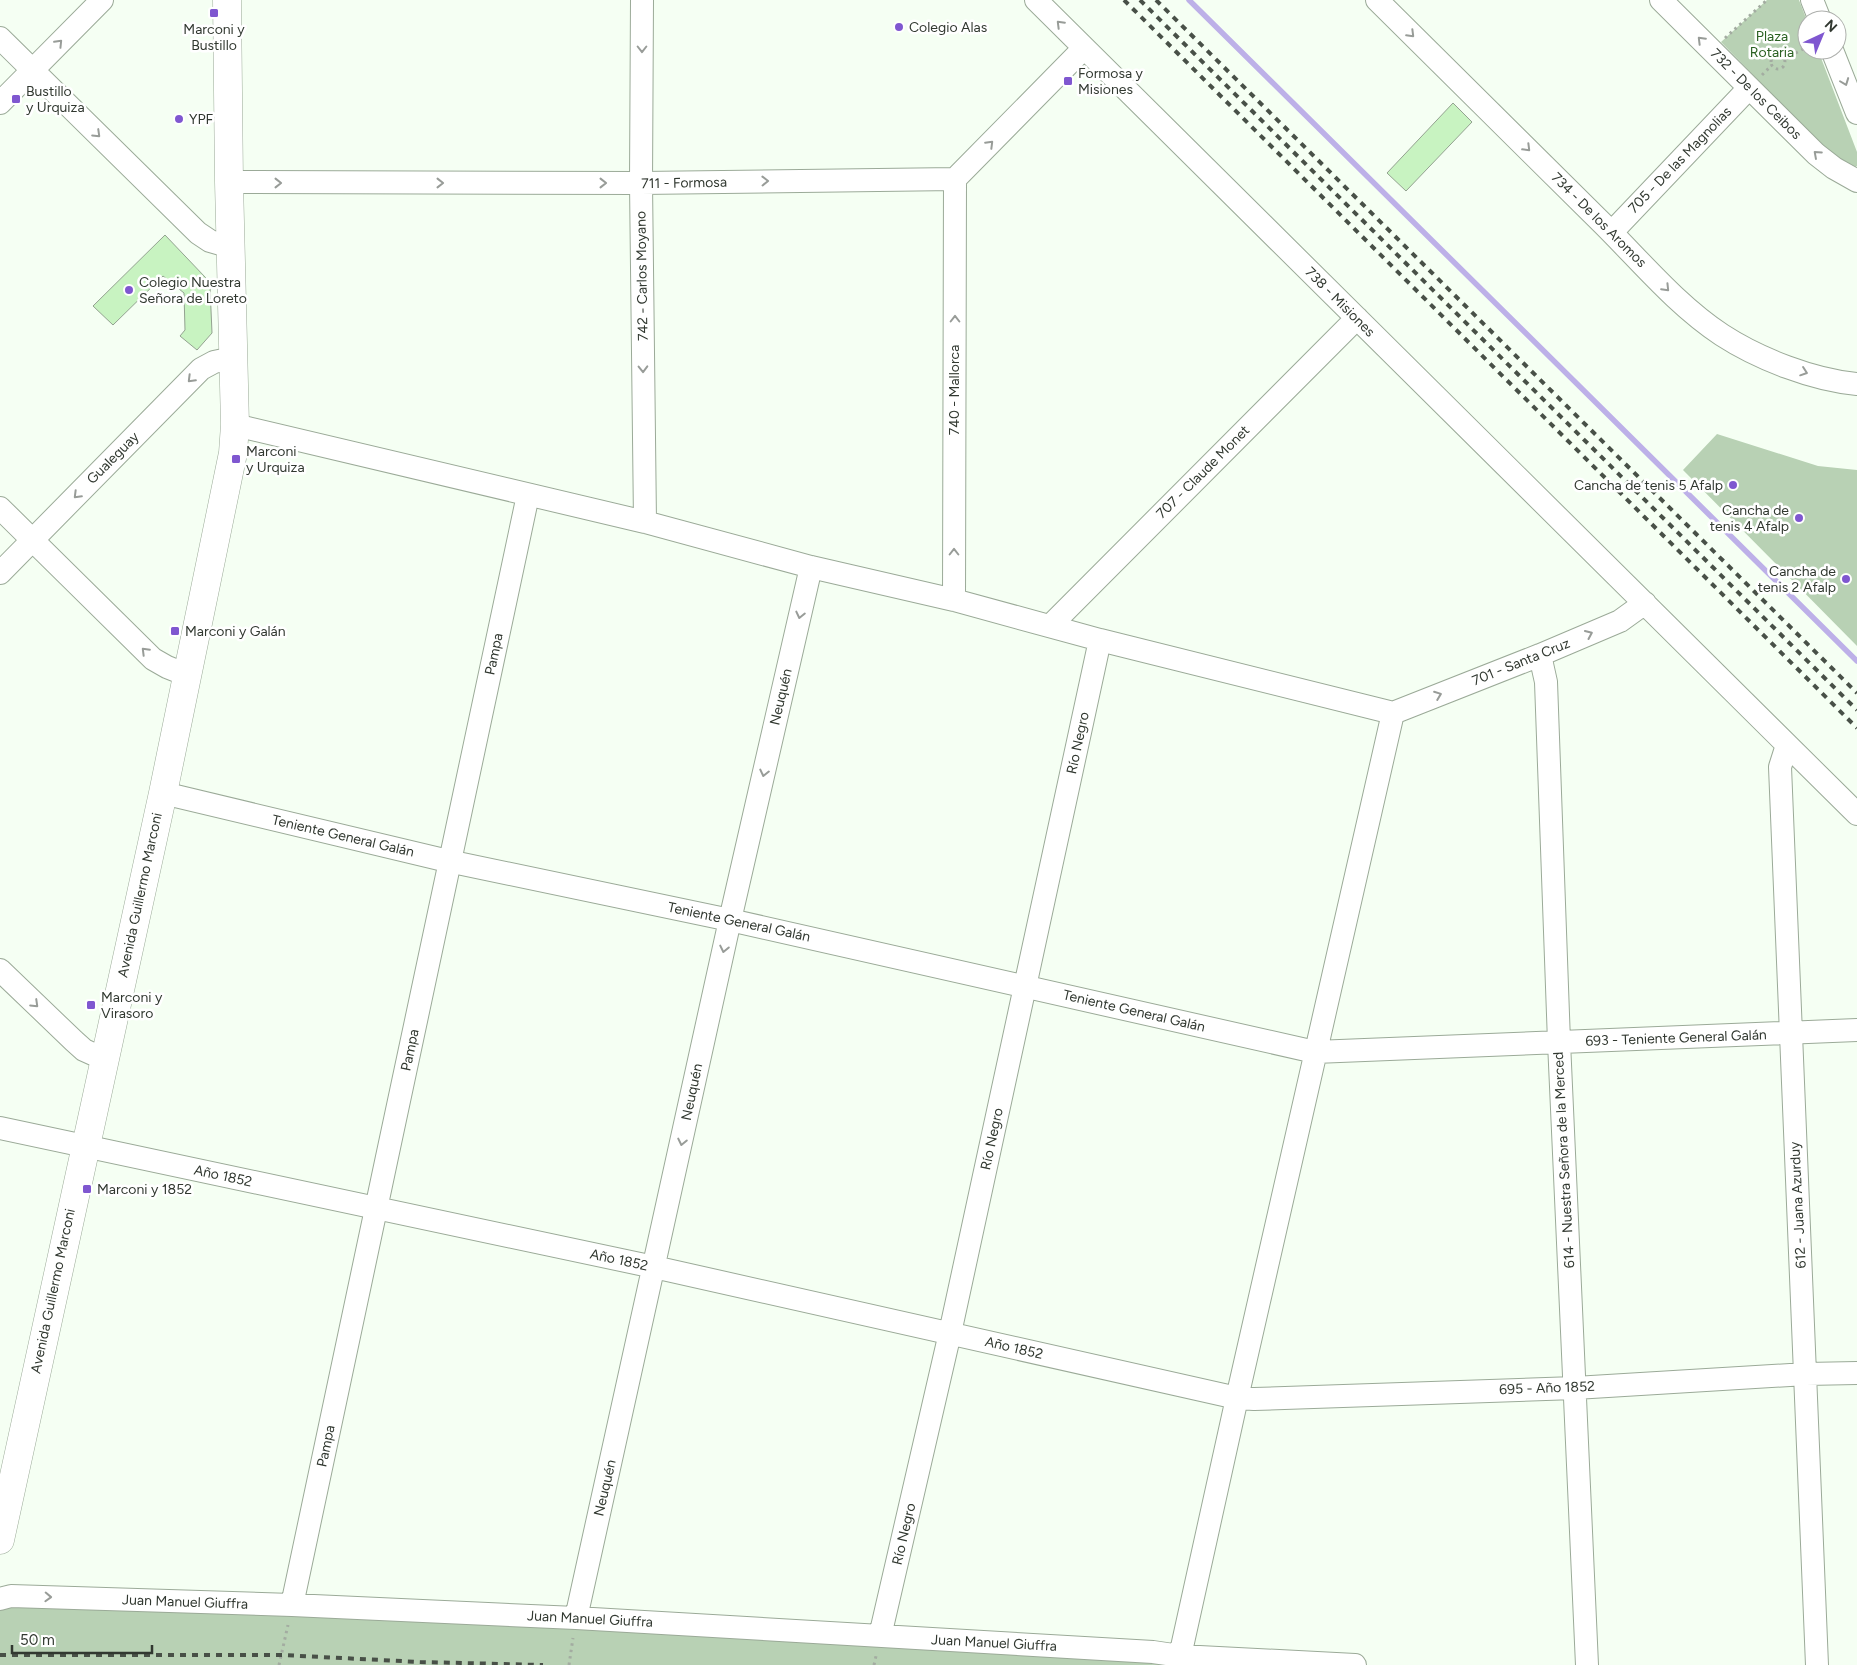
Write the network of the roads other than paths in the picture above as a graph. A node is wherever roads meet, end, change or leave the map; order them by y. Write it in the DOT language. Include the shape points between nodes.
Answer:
graph roads {
  1 [pos="102,0"];
  2 [pos="227,0"];
  3 [pos="642,0"];
  4 [pos="1036,0"];
  5 [pos="1377,0"];
  6 [pos="1661,0"];
  7 [pos="0,38"];
  8 [pos="1084,48"];
  9 [pos="1836,60"];
  10 [pos="32,70"];
  11 [pos="1750,88"];
  12 [pos="0,103"];
  13 [pos="1857,113"];
  14 [pos="955,179"];
  15 [pos="1857,181"];
  16 [pos="229,182"];
  17 [pos="641,183"];
  18 [pos="1612,232"];
  19 [pos="231,247"];
  20 [pos="1357,318"];
  21 [pos="234,358"];
  22 [pos="1857,384"];
  23 [pos="235,425"];
  24 [pos="528,495"];
  25 [pos="0,508"];
  26 [pos="645,522"];
  27 [pos="32,540"];
  28 [pos="811,567"];
  29 [pos="0,573"];
  30 [pos="954,600"];
  31 [pos="1645,603"];
  32 [pos="1050,626"];
  33 [pos="1100,640"];
  34 [pos="1540,655"];
  35 [pos="187,675"];
  36 [pos="1393,713"];
  37 [pos="1788,745"];
  38 [pos="163,793"];
  39 [pos="1857,814"];
  40 [pos="448,861"];
  41 [pos="730,920"];
  42 [pos="0,970"];
  43 [pos="1025,986"];
  44 [pos="1857,1030"];
  45 [pos="1790,1034"];
  46 [pos="1559,1042"];
  47 [pos="1316,1052"];
  48 [pos="104,1059"];
  49 [pos="0,1128"];
  50 [pos="84,1147"];
  51 [pos="377,1209"];
  52 [pos="654,1268"];
  53 [pos="950,1333"];
  54 [pos="1857,1372"];
  55 [pos="1806,1374"];
  56 [pos="1575,1388"];
  57 [pos="1236,1398"];
  58 [pos="7,1468"];
  59 [pos="0,1540"];
  60 [pos="0,1599"];
  61 [pos="292,1605"];
  62 [pos="576,1618"];
  63 [pos="880,1636"];
  64 [pos="1180,1656"];
  65 [pos="1355,1665"];
  66 [pos="1587,1665"];
  67 [pos="1816,1665"];
  10 -- 1 [label="street, one-way"];
  2 -- 16 [label="main road, Avenida Guillermo Marconi"];
  3 -- 17 [label="street, 742 - Carlos Moyano, one-way"];
  8 -- 4 [label="street, 738 - Misiones, one-way"];
  5 -- 18 [label="street, 734 - De los Aromos, one-way"];
  11 -- 6 [label="street, 732 - De los Ceibos, one-way"];
  7 -- 10 [label="street"];
  14 -- 8 [label="street, one-way"];
  8 -- 20 [label="street, 738 - Misiones"];
  9 -- 13 [label="street, one-way"];
  10 -- 12 [label="street"];
  10 -- 19 [label="street, one-way" via="198,233 210,241"];
  15 -- 11 [label="street, 732 - De los Ceibos, one-way" via="1816,154"];
  11 -- 18 [label="street, 705 - De las Magnolias"];
  17 -- 14 [label="street, 711 - Formosa, one-way"];
  30 -- 14 [label="street, 740 - Mallorca, one-way"];
  16 -- 17 [label="street, 711 - Formosa, one-way"];
  16 -- 19 [label="main road, Avenida Guillermo Marconi"];
  17 -- 26 [label="street, 742 - Carlos Moyano, one-way"];
  18 -- 22 [label="street, 734 - De los Aromos, one-way" via="1684,306 1723,335 1781,364 1816,376"];
  19 -- 21 [label="main road, Avenida Guillermo Marconi"];
  20 -- 31 [label="street, 738 - Misiones"];
  20 -- 32 [label="street, 707 - Claude Monet"];
  21 -- 23 [label="main road, Avenida Guillermo Marconi"];
  21 -- 27 [label="street, Gualeguay, one-way" via="214,362 201,369"];
  23 -- 24 [label="street"];
  23 -- 35 [label="main road, Avenida Guillermo Marconi" via="233,453"];
  24 -- 26 [label="street"];
  24 -- 40 [label="street, Pampa"];
  25 -- 27 [label="street"];
  26 -- 28 [label="street"];
  27 -- 29 [label="street, Gualeguay"];
  35 -- 27 [label="street, one-way" via="152,659"];
  28 -- 30 [label="street"];
  28 -- 41 [label="street, Neuquén, one-way"];
  30 -- 32 [label="street"];
  34 -- 31 [label="street, 701 - Santa Cruz, one-way" via="1620,620"];
  31 -- 37 [label="street, 738 - Misiones"];
  32 -- 33 [label="street"];
  33 -- 36 [label="street"];
  33 -- 43 [label="street, Río Negro"];
  36 -- 34 [label="street, 701 - Santa Cruz, one-way"];
  34 -- 46 [label="street, 614 - Nuestra Señora de la Merced" via="1546,682"];
  35 -- 38 [label="main road, Avenida Guillermo Marconi"];
  36 -- 47 [label="street"];
  37 -- 39 [label="street, 738 - Misiones"];
  37 -- 45 [label="street, 612 - Juana Azurduy" via="1780,767"];
  38 -- 40 [label="street, Teniente General Galán"];
  38 -- 48 [label="main road, Avenida Guillermo Marconi"];
  40 -- 41 [label="street, Teniente General Galán"];
  40 -- 51 [label="street, Pampa"];
  41 -- 43 [label="street, Teniente General Galán"];
  41 -- 52 [label="street, Neuquén, one-way"];
  42 -- 48 [label="street, one-way" via="84,1050"];
  43 -- 47 [label="street, Teniente General Galán"];
  43 -- 53 [label="street, Río Negro"];
  44 -- 45 [label="street, 693 - Teniente General Galán"];
  45 -- 46 [label="street, 693 - Teniente General Galán"];
  45 -- 55 [label="street, 612 - Juana Azurduy"];
  46 -- 47 [label="street, 693 - Teniente General Galán"];
  46 -- 56 [label="street, 614 - Nuestra Señora de la Merced"];
  47 -- 57 [label="street"];
  48 -- 50 [label="main road, Avenida Guillermo Marconi"];
  49 -- 50 [label="street, Año 1852"];
  50 -- 51 [label="street, Año 1852"];
  50 -- 58 [label="main road, Avenida Guillermo Marconi"];
  51 -- 52 [label="street, Año 1852"];
  51 -- 61 [label="street, Pampa"];
  52 -- 53 [label="street, Año 1852"];
  52 -- 62 [label="street, Neuquén"];
  53 -- 57 [label="street, Año 1852"];
  53 -- 63 [label="street, Río Negro"];
  54 -- 55 [label="street, 695 - Año 1852"];
  55 -- 56 [label="street, 695 - Año 1852"];
  55 -- 67 [label="street, 612 - Juana Azurduy"];
  56 -- 57 [label="street, 695 - Año 1852"];
  56 -- 66 [label="street, 614 - Nuestra Señora de la Merced"];
  57 -- 64 [label="street"];
  58 -- 59 [label="main road, Avenida Guillermo Marconi"];
  60 -- 61 [label="street, Juan Manuel Giuffra, one-way" via="11,1596"];
  61 -- 62 [label="street, Juan Manuel Giuffra"];
  62 -- 63 [label="street, Juan Manuel Giuffra"];
  63 -- 64 [label="street, Juan Manuel Giuffra"];
  64 -- 65 [label="street, Juan Manuel Giuffra"];
}
